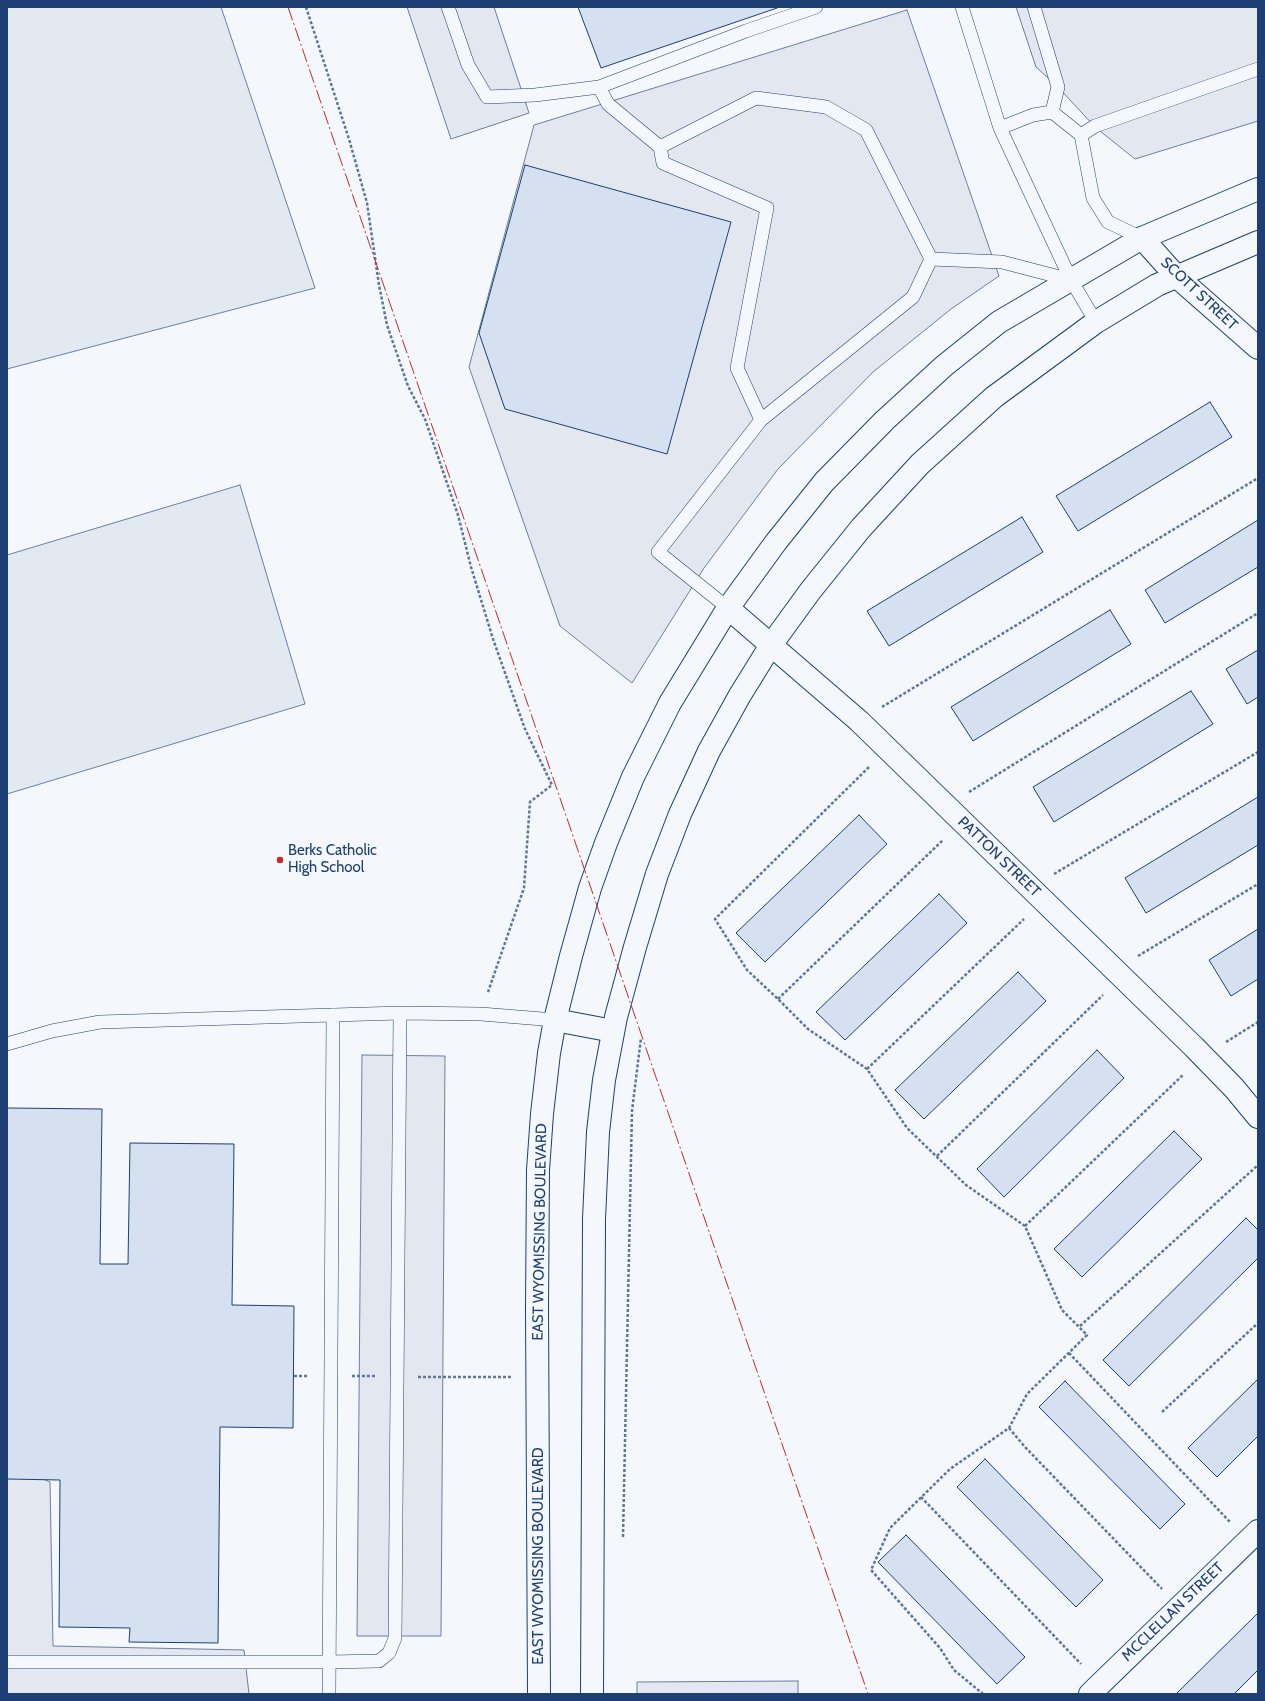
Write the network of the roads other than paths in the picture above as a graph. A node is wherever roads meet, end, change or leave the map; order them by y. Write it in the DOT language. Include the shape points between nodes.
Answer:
graph roads {
  1 [pos="448,7"];
  2 [pos="816,7"];
  3 [pos="962,7"];
  4 [pos="1034,7"];
  5 [pos="1258,69"];
  6 [pos="599,87"];
  7 [pos="1052,112"];
  8 [pos="1000,128"];
  9 [pos="1081,135"];
  10 [pos="660,147"];
  11 [pos="1258,189"];
  12 [pos="1142,238"];
  13 [pos="1258,242"];
  14 [pos="931,259"];
  15 [pos="1176,276"];
  16 [pos="1071,280"];
  17 [pos="1096,322"];
  18 [pos="1258,348"];
  19 [pos="761,420"];
  20 [pos="728,608"];
  21 [pos="770,645"];
  22 [pos="400,1013"];
  23 [pos="333,1015"];
  24 [pos="555,1020"];
  25 [pos="613,1031"];
  26 [pos="7,1044"];
  27 [pos="1258,1117"];
  28 [pos="1253,1535"];
  29 [pos="7,1662"];
  30 [pos="329,1662"];
  31 [pos="1095,1688"];
  32 [pos="329,1694"];
  33 [pos="539,1694"];
  34 [pos="592,1694"];
  1 -- 6 [label="lane" via="468,65 487,97 535,95"];
  2 -- 6 [label="lane"];
  3 -- 8 [label="lane"];
  4 -- 7 [label="lane" via="1058,87"];
  5 -- 9 [label="lane" via="1095,126"];
  6 -- 10 [label="lane" via="608,104"];
  7 -- 8 [label="lane"];
  7 -- 9 [label="lane"];
  8 -- 16 [label="lane"];
  9 -- 12 [label="lane" via="1093,198 1108,222"];
  10 -- 14 [label="lane" via="756,98 826,108 866,130"];
  10 -- 19 [label="lane" via="663,163 767,208 737,368"];
  11 -- 12 [label="street, EAST WYOMISSING BOULEVARD"];
  12 -- 15 [label="street, SCOTT STREET"];
  12 -- 16 [label="street, EAST WYOMISSING BOULEVARD"];
  13 -- 15 [label="street"];
  14 -- 16 [label="lane" via="1002,262"];
  14 -- 19 [label="lane" via="913,296"];
  15 -- 17 [label="street"];
  15 -- 18 [label="street, SCOTT STREET"];
  16 -- 17 [label="lane"];
  16 -- 20 [label="street, EAST WYOMISSING BOULEVARD" via="999,322 944,366 885,420 824,482"];
  17 -- 21 [label="street" via="994,397 920,464 860,528"];
  19 -- 20 [label="lane" via="658,552"];
  20 -- 21 [label="street, PATTON STREET"];
  20 -- 24 [label="street, EAST WYOMISSING BOULEVARD" via="670,703 633,777 590,888"];
  21 -- 25 [label="street" via="709,751 680,814 657,874 639,932"];
  21 -- 27 [label="street, PATTON STREET" via="859,721 947,806 1203,1056"];
  22 -- 23 [label="lane"];
  22 -- 24 [label="lane" via="481,1014"];
  22 -- 30 [label="lane" via="395,1638 389,1653 379,1661"];
  23 -- 26 [label="lane" via="100,1022 52,1031"];
  23 -- 30 [label="lane"];
  24 -- 25 [label="street"];
  24 -- 33 [label="street, EAST WYOMISSING BOULEVARD" via="542,1114 538,1170"];
  25 -- 34 [label="street" via="598,1132 594,1211"];
  28 -- 31 [label="street, MCCLELLAN STREET"];
  29 -- 30 [label="lane"];
  30 -- 32 [label="lane"];
}
